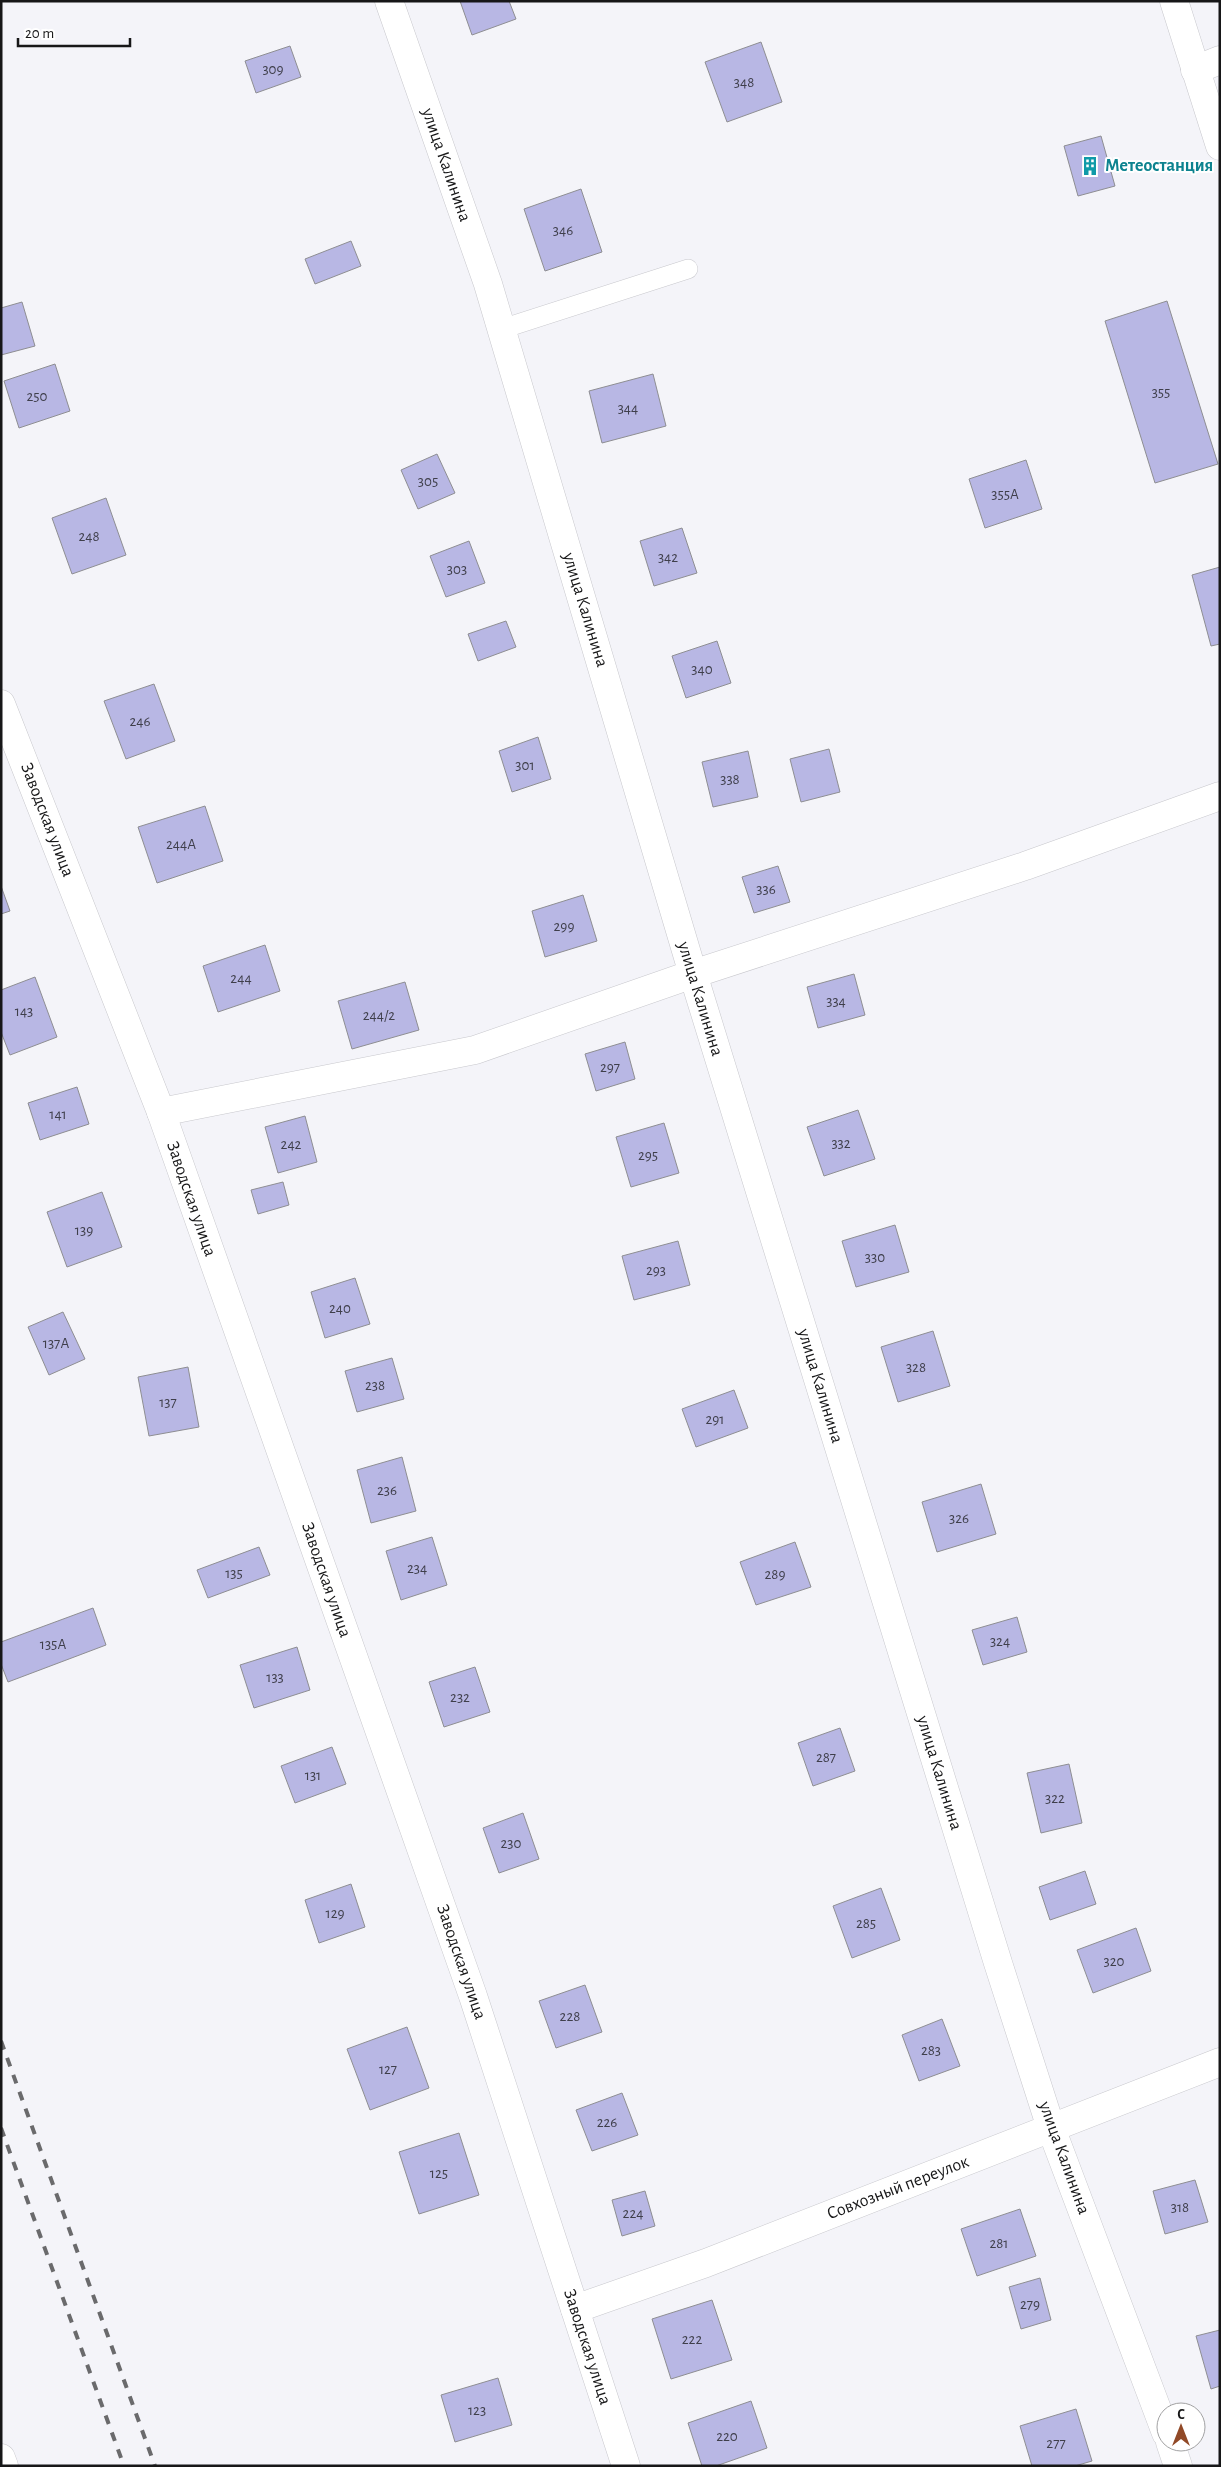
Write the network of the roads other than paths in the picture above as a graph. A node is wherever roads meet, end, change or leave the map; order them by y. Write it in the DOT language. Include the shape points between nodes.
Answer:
graph roads {
  1 [pos="389,1"];
  2 [pos="1174,1"];
  3 [pos="1208,65"];
  4 [pos="1220,146"];
  5 [pos="688,270"];
  6 [pos="502,330"];
  7 [pos="1,704"];
  8 [pos="1220,796"];
  9 [pos="692,974"];
  10 [pos="161,1112"];
  11 [pos="1220,2062"];
  12 [pos="1051,2128"];
  13 [pos="575,2310"];
  14 [pos="1156,2406"];
  15 [pos="1173,2452"];
  16 [pos="1,2458"];
  17 [pos="4,2466"];
  18 [pos="626,2466"];
  19 [pos="1178,2466"];
  1 -- 6 [label="street, улица Калинина"];
  2 -- 3 [label="street"];
  3 -- 4 [label="street"];
  5 -- 6 [label="lane"];
  6 -- 9 [label="street, улица Калинина"];
  7 -- 10 [label="street, Заводская улица"];
  8 -- 9 [label="street" via="1026,866"];
  9 -- 10 [label="street" via="475,1050"];
  9 -- 12 [label="street, улица Калинина"];
  10 -- 13 [label="street, Заводская улица" via="470,1987"];
  11 -- 12 [label="street, Совхозный переулок"];
  12 -- 13 [label="street, Совхозный переулок" via="706,2263"];
  12 -- 14 [label="street, улица Калинина"];
  13 -- 18 [label="street, Заводская улица"];
  15 -- 19 [label="street"];
  16 -- 17 [label="street"];
}
